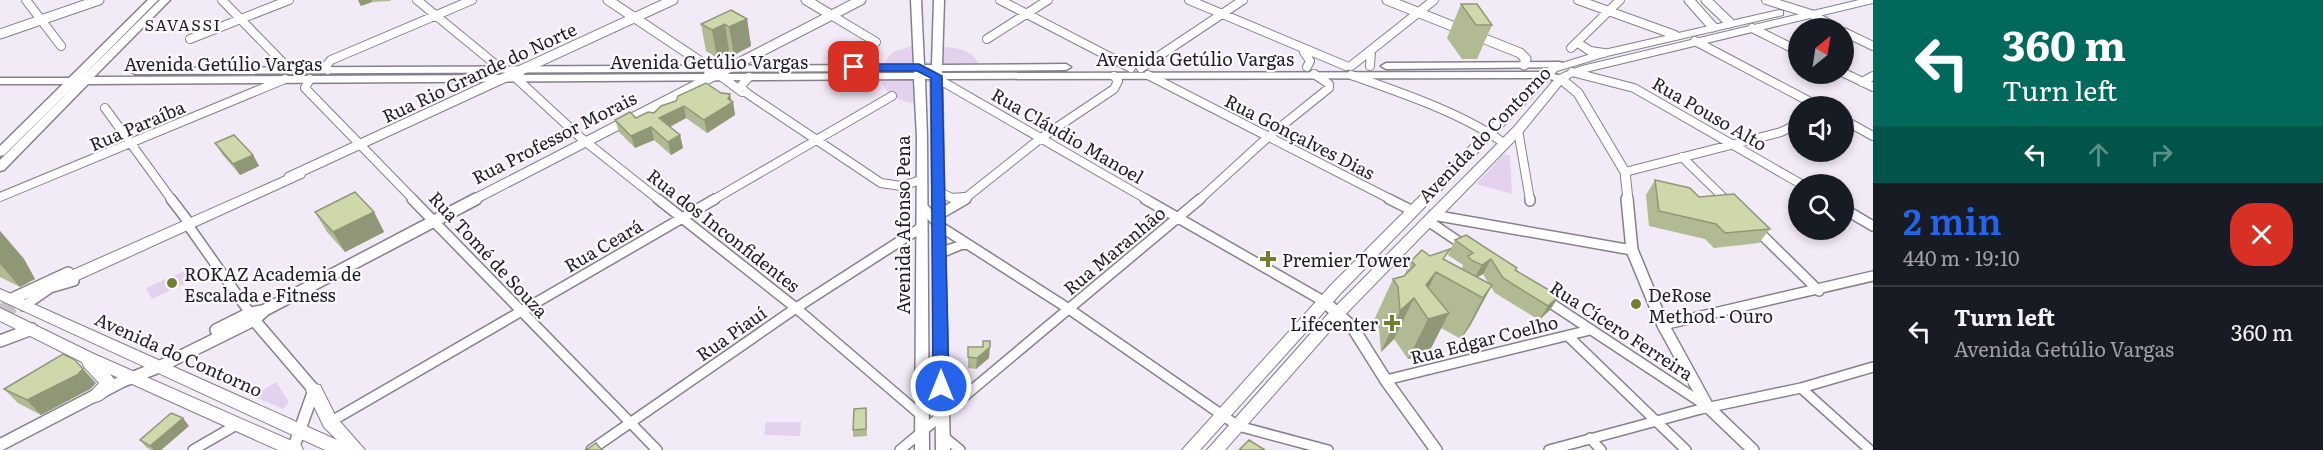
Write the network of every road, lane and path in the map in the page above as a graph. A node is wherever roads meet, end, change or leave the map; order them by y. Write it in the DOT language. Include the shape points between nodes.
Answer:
graph roads {
  1 [pos="26,0"];
  2 [pos="99,0"];
  3 [pos="153,0"];
  4 [pos="165,0"];
  5 [pos="222,0"];
  6 [pos="289,0"];
  7 [pos="417,0"];
  8 [pos="472,0"];
  9 [pos="608,0"];
  10 [pos="673,0"];
  11 [pos="806,0"];
  12 [pos="861,0"];
  13 [pos="916,0"];
  14 [pos="939,0"];
  15 [pos="1000,0"];
  16 [pos="1048,0"];
  17 [pos="1189,0"];
  18 [pos="1243,0"];
  19 [pos="1387,0"];
  20 [pos="1434,0"];
  21 [pos="1578,0"];
  22 [pos="1620,0"];
  23 [pos="1689,0"];
  24 [pos="1706,0"];
  25 [pos="1783,0"];
  26 [pos="1833,0"];
  27 [pos="1872,0"];
  28 [pos="1771,1"];
  29 [pos="1803,10"];
  30 [pos="1608,11"];
  31 [pos="1419,12"];
  32 [pos="1025,13"];
  33 [pos="435,15"];
  34 [pos="831,15"];
  35 [pos="1222,15"];
  36 [pos="634,18"];
  37 [pos="1818,18"];
  38 [pos="240,20"];
  39 [pos="40,21"];
  40 [pos="1730,23"];
  41 [pos="1713,27"];
  42 [pos="1752,28"];
  43 [pos="0,34"];
  44 [pos="1675,35"];
  45 [pos="1854,37"];
  46 [pos="190,39"];
  47 [pos="987,39"];
  48 [pos="1698,40"];
  49 [pos="876,42"];
  50 [pos="1578,43"];
  51 [pos="61,46"];
  52 [pos="1788,46"];
  53 [pos="1873,46"];
  54 [pos="1571,48"];
  55 [pos="1301,50"];
  56 [pos="1371,50"];
  57 [pos="1604,53"];
  58 [pos="280,60"];
  59 [pos="1524,65"];
  60 [pos="1559,65"];
  61 [pos="1370,66"];
  62 [pos="1587,68"];
  63 [pos="525,69"];
  64 [pos="1348,69"];
  65 [pos="267,70"];
  66 [pos="328,70"];
  67 [pos="1140,70"];
  68 [pos="1311,70"];
  69 [pos="919,72"];
  70 [pos="937,72"];
  71 [pos="1572,72"];
  72 [pos="0,73"];
  73 [pos="709,73"];
  74 [pos="725,73"];
  75 [pos="1387,74"];
  76 [pos="287,75"];
  77 [pos="1175,75"];
  78 [pos="1546,75"];
  79 [pos="83,76"];
  80 [pos="1114,76"];
  81 [pos="1873,76"];
  82 [pos="749,77"];
  83 [pos="1599,77"];
  84 [pos="488,78"];
  85 [pos="516,78"];
  86 [pos="1854,78"];
  87 [pos="310,79"];
  88 [pos="504,79"];
  89 [pos="1561,79"];
  90 [pos="0,81"];
  91 [pos="1862,82"];
  92 [pos="1873,87"];
  93 [pos="1175,88"];
  94 [pos="1391,89"];
  95 [pos="748,94"];
  96 [pos="892,96"];
  97 [pos="1800,96"];
  98 [pos="105,108"];
  99 [pos="1854,125"];
  100 [pos="1788,129"];
  101 [pos="1518,130"];
  102 [pos="1490,133"];
  103 [pos="1873,135"];
  104 [pos="1268,136"];
  105 [pos="1041,138"];
  106 [pos="815,140"];
  107 [pos="585,141"];
  108 [pos="130,144"];
  109 [pos="362,144"];
  110 [pos="1505,144"];
  111 [pos="1730,144"];
  112 [pos="0,152"];
  113 [pos="1682,157"];
  114 [pos="0,167"];
  115 [pos="1625,172"];
  116 [pos="299,174"];
  117 [pos="1788,177"];
  118 [pos="921,180"];
  119 [pos="939,192"];
  120 [pos="968,196"];
  121 [pos="0,197"];
  122 [pos="1530,201"];
  123 [pos="921,205"];
  124 [pos="1734,207"];
  125 [pos="1411,210"];
  126 [pos="940,214"];
  127 [pos="1854,215"];
  128 [pos="1179,218"];
  129 [pos="1431,218"];
  130 [pos="434,219"];
  131 [pos="682,219"];
  132 [pos="189,224"];
  133 [pos="1751,224"];
  134 [pos="1873,226"];
  135 [pos="922,227"];
  136 [pos="941,227"];
  137 [pos="969,246"];
  138 [pos="1632,250"];
  139 [pos="940,253"];
  140 [pos="1476,253"];
  141 [pos="1873,276"];
  142 [pos="55,283"];
  143 [pos="1533,291"];
  144 [pos="1820,291"];
  145 [pos="10,298"];
  146 [pos="1325,302"];
  147 [pos="796,308"];
  148 [pos="1069,309"];
  149 [pos="1340,311"];
  150 [pos="520,312"];
  151 [pos="252,317"];
  152 [pos="2,318"];
  153 [pos="1663,325"];
  154 [pos="32,329"];
  155 [pos="1590,330"];
  156 [pos="1568,336"];
  157 [pos="0,340"];
  158 [pos="89,358"];
  159 [pos="155,365"];
  160 [pos="1873,367"];
  161 [pos="133,377"];
  162 [pos="1386,380"];
  163 [pos="1801,388"];
  164 [pos="314,390"];
  165 [pos="94,397"];
  166 [pos="1708,407"];
  167 [pos="1223,414"];
  168 [pos="922,416"];
  169 [pos="942,417"];
  170 [pos="1656,420"];
  171 [pos="330,422"];
  172 [pos="630,423"];
  173 [pos="238,424"];
  174 [pos="1238,426"];
  175 [pos="300,431"];
  176 [pos="922,434"];
  177 [pos="1590,438"];
  178 [pos="943,443"];
  179 [pos="0,445"];
  180 [pos="193,450"];
  181 [pos="294,450"];
  182 [pos="342,450"];
  183 [pos="357,450"];
  184 [pos="591,450"];
  185 [pos="657,450"];
  186 [pos="900,450"];
  187 [pos="922,450"];
  188 [pos="960,450"];
  189 [pos="1190,450"];
  190 [pos="1215,450"];
  191 [pos="1328,450"];
  192 [pos="1436,450"];
  193 [pos="1549,450"];
  194 [pos="1601,450"];
  195 [pos="1686,450"];
  196 [pos="1753,450"];
  197 [pos="1870,450"];
  1 -- 39 [label="street"];
  2 -- 39 [label="street"];
  3 -- 79 [label="main road"];
  4 -- 79 [label="main road"];
  5 -- 38 [label="street"];
  6 -- 38 [label="street"];
  7 -- 33 [label="street"];
  8 -- 33 [label="street"];
  9 -- 36 [label="street"];
  10 -- 36 [label="street, Rua Rio Grande do Norte"];
  11 -- 34 [label="street"];
  12 -- 34 [label="street"];
  13 -- 69 [label="main road, Avenida Afonso Pena"];
  14 -- 70 [label="main road, Avenida Afonso Pena"];
  15 -- 32 [label="street, Rua Gonçalves Dias"];
  16 -- 32 [label="street"];
  17 -- 35 [label="street"];
  18 -- 35 [label="street"];
  19 -- 31 [label="street"];
  20 -- 31 [label="street"];
  21 -- 30 [label="street"];
  22 -- 30 [label="street"];
  23 -- 41 [label="street"];
  24 -- 40 [label="street"];
  25 -- 29 [label="street"];
  26 -- 29 [label="main road, Avenida do Contorno"];
  27 -- 29 [label="main road, Avenida do Contorno"];
  28 -- 29 [label="street"];
  29 -- 37 [label="street"];
  29 -- 40 [label="main road, Avenida do Contorno"];
  29 -- 42 [label="main road, Avenida do Contorno"];
  30 -- 44 [label="street"];
  30 -- 50 [label="street"];
  31 -- 56 [label="street"];
  31 -- 59 [label="street" via="1520,53 1526,59"];
  32 -- 47 [label="street"];
  32 -- 67 [label="street, Rua Gonçalves Dias"];
  33 -- 66 [label="street" via="331,60 326,66"];
  33 -- 84 [label="street" via="495,64"];
  34 -- 49 [label="street"];
  34 -- 74 [label="street"];
  35 -- 55 [label="street"];
  35 -- 67 [label="street"];
  36 -- 63 [label="street, Rua Rio Grande do Norte"];
  36 -- 73 [label="street"];
  38 -- 46 [label="street"];
  38 -- 58 [label="street"];
  39 -- 43 [label="street"];
  39 -- 51 [label="street"];
  40 -- 41 [label="main road, Avenida do Contorno"];
  40 -- 48 [label="main road" via="1730,30"];
  41 -- 44 [label="main road, Avenida do Contorno"];
  42 -- 48 [label="main road, Avenida do Contorno"];
  42 -- 52 [label="street"];
  44 -- 57 [label="main road, Avenida do Contorno"];
  45 -- 53 [label="street"];
  48 -- 62 [label="main road, Avenida do Contorno"];
  48 -- 97 [label="street"];
  50 -- 54 [label="street"];
  50 -- 57 [label="street" via="1590,51"];
  55 -- 64 [label="street"];
  55 -- 68 [label="street" via="1310,61"];
  56 -- 61 [label="street"];
  56 -- 64 [label="street"];
  57 -- 60 [label="main road, Avenida do Contorno"];
  58 -- 65 [label="street"];
  58 -- 76 [label="street"];
  59 -- 60 [label="main road, Avenida Getúlio Vargas"];
  59 -- 61 [label="main road, Avenida Getúlio Vargas"];
  60 -- 78 [label="main road, Avenida do Contorno"];
  61 -- 64 [label="main road, Avenida Getúlio Vargas"];
  61 -- 75 [label="main road"];
  62 -- 71 [label="main road, Avenida do Contorno"];
  62 -- 83 [label="street, Rua Pouso Alto"];
  63 -- 73 [label="main road, Avenida Getúlio Vargas"];
  63 -- 84 [label="main road, Avenida Getúlio Vargas"];
  63 -- 85 [label="street"];
  63 -- 88 [label="street, Rua Rio Grande do Norte"];
  64 -- 68 [label="main road, Avenida Getúlio Vargas"];
  64 -- 68 [label="main road, Avenida Getúlio Vargas"];
  64 -- 75 [label="main road, Avenida Getúlio Vargas"];
  64 -- 94 [label="street"];
  65 -- 76 [label="main road, Avenida Getúlio Vargas"];
  65 -- 79 [label="main road, Avenida Getúlio Vargas"];
  66 -- 76 [label="main road, Avenida Getúlio Vargas"];
  66 -- 84 [label="main road, Avenida Getúlio Vargas"];
  67 -- 68 [label="main road, Avenida Getúlio Vargas"];
  67 -- 70 [label="main road, Avenida Getúlio Vargas"];
  67 -- 77 [label="main road, Avenida Getúlio Vargas"];
  67 -- 80 [label="main road, Avenida Getúlio Vargas"];
  67 -- 93 [label="street, Rua Gonçalves Dias"];
  68 -- 77 [label="main road, Avenida Getúlio Vargas"];
  68 -- 104 [label="street, Rua Maranhão" via="1329,88"];
  69 -- 70 [label="main road, Avenida Getúlio Vargas"];
  69 -- 74 [label="main road, Avenida Getúlio Vargas"];
  69 -- 82 [label="main road, Avenida Getúlio Vargas"];
  69 -- 118 [label="main road, Avenida Afonso Pena"];
  70 -- 80 [label="main road, Avenida Getúlio Vargas"];
  70 -- 105 [label="street, Rua Cláudio Manoel"];
  70 -- 119 [label="main road, Avenida Afonso Pena"];
  71 -- 83 [label="street, Rua Pouso Alto"];
  71 -- 89 [label="main road, Avenida do Contorno"];
  72 -- 79 [label="main road, Avenida Getúlio Vargas"];
  73 -- 74 [label="main road, Avenida Getúlio Vargas"];
  73 -- 85 [label="main road, Avenida Getúlio Vargas"];
  73 -- 107 [label="street, Rua Professor Morais"];
  74 -- 82 [label="main road, Avenida Getúlio Vargas"];
  74 -- 95 [label="street"];
  75 -- 78 [label="main road, Avenida Getúlio Vargas"];
  75 -- 94 [label="street" via="1384,80"];
  76 -- 79 [label="main road, Avenida Getúlio Vargas"];
  76 -- 87 [label="main road, Avenida Getúlio Vargas"];
  76 -- 108 [label="street, Rua Paraíba"];
  77 -- 93 [label="street" via="1171,80"];
  78 -- 89 [label="main road, Avenida Getúlio Vargas"];
  78 -- 102 [label="main road, Avenida do Contorno"];
  79 -- 90 [label="main road, Avenida Getúlio Vargas"];
  79 -- 112 [label="main road"];
  79 -- 114 [label="main road"];
  80 -- 105 [label="street" via="1118,81 1114,88"];
  81 -- 91 [label="street"];
  82 -- 95 [label="street" via="740,87"];
  83 -- 111 [label="street, Rua Pouso Alto" via="1634,88"];
  84 -- 87 [label="main road, Avenida Getúlio Vargas"];
  84 -- 88 [label="main road, Avenida Getúlio Vargas"];
  84 -- 109 [label="street, Rua Rio Grande do Norte"];
  85 -- 88 [label="main road, Avenida Getúlio Vargas"];
  85 -- 107 [label="street, Rua dos Inconfidentes"];
  86 -- 91 [label="street"];
  87 -- 109 [label="street, Rua Tomé de Souza" via="305,88"];
  89 -- 101 [label="main road, Avenida do Contorno"];
  89 -- 115 [label="street" via="1578,93"];
  91 -- 92 [label="street"];
  93 -- 104 [label="street, Rua Gonçalves Dias"];
  94 -- 102 [label="street"];
  95 -- 106 [label="street"];
  96 -- 106 [label="street, Rua Ceará"];
  98 -- 108 [label="street"];
  99 -- 103 [label="street"];
  100 -- 111 [label="street"];
  101 -- 110 [label="main road, Avenida do Contorno"];
  101 -- 122 [label="street"];
  102 -- 110 [label="street"];
  102 -- 125 [label="main road, Avenida do Contorno"];
  104 -- 125 [label="street, Rua Gonçalves Dias"];
  104 -- 128 [label="street, Rua Maranhão"];
  105 -- 120 [label="street"];
  105 -- 128 [label="street, Rua Cláudio Manoel"];
  106 -- 118 [label="street" via="881,183 897,188"];
  106 -- 131 [label="street, Rua Ceará"];
  107 -- 130 [label="street, Rua Professor Morais"];
  107 -- 131 [label="street, Rua dos Inconfidentes"];
  108 -- 121 [label="street, Rua Paraíba"];
  108 -- 132 [label="street"];
  109 -- 116 [label="street, Rua Rio Grande do Norte"];
  109 -- 130 [label="street, Rua Tomé de Souza"];
  110 -- 129 [label="main road, Avenida do Contorno"];
  111 -- 113 [label="street"];
  111 -- 117 [label="street, Rua Pouso Alto"];
  113 -- 115 [label="street"];
  113 -- 124 [label="street"];
  115 -- 138 [label="street"];
  116 -- 132 [label="street, Rua Rio Grande do Norte" via="260,187"];
  116 -- 142 [label="main road"];
  118 -- 123 [label="main road, Avenida Afonso Pena"];
  119 -- 120 [label="street" via="952,198"];
  119 -- 126 [label="main road, Avenida Afonso Pena"];
  120 -- 126 [label="street"];
  123 -- 135 [label="main road, Avenida Afonso Pena"];
  123 -- 136 [label="street"];
  125 -- 146 [label="main road, Avenida do Contorno"];
  126 -- 136 [label="main road, Avenida Afonso Pena"];
  127 -- 134 [label="street"];
  128 -- 146 [label="street, Rua Cláudio Manoel"];
  128 -- 148 [label="street, Rua Maranhão"];
  129 -- 138 [label="street"];
  129 -- 140 [label="street"];
  129 -- 149 [label="main road, Avenida do Contorno"];
  130 -- 150 [label="street, Rua Tomé de Souza"];
  130 -- 151 [label="street, Rua Professor Morais"];
  131 -- 147 [label="street, Rua dos Inconfidentes"];
  131 -- 150 [label="street, Rua Ceará"];
  132 -- 142 [label="street, Rua Rio Grande do Norte"];
  132 -- 151 [label="street"];
  133 -- 144 [label="street"];
  135 -- 147 [label="street, Rua Piauí"];
  135 -- 168 [label="main road, Avenida Afonso Pena"];
  136 -- 137 [label="street"];
  136 -- 139 [label="main road, Avenida Afonso Pena"];
  137 -- 139 [label="main road"];
  137 -- 148 [label="street"];
  138 -- 153 [label="street"];
  139 -- 169 [label="main road, Avenida Afonso Pena"];
  141 -- 144 [label="street"];
  142 -- 145 [label="street, Rua Rio Grande do Norte"];
  143 -- 155 [label="street, Rua Cícero Ferreira"];
  144 -- 153 [label="street"];
  145 -- 152 [label="main road"];
  145 -- 159 [label="main road, Avenida do Contorno"];
  146 -- 149 [label="street"];
  146 -- 167 [label="main road, Avenida do Contorno"];
  147 -- 168 [label="street, Rua dos Inconfidentes"];
  147 -- 172 [label="street, Rua Piauí"];
  148 -- 167 [label="street"];
  148 -- 169 [label="street, Rua Maranhão"];
  149 -- 162 [label="street"];
  149 -- 174 [label="main road, Avenida do Contorno"];
  150 -- 171 [label="street, Rua Ceará"];
  150 -- 172 [label="street, Rua Tomé de Souza"];
  151 -- 159 [label="street, Rua Professor Morais"];
  151 -- 164 [label="street"];
  152 -- 154 [label="main road"];
  153 -- 166 [label="street"];
  154 -- 157 [label="street"];
  154 -- 158 [label="main road"];
  155 -- 156 [label="street, Rua Edgar Coelho"];
  155 -- 166 [label="street, Rua Cícero Ferreira"];
  156 -- 162 [label="street, Rua Edgar Coelho"];
  156 -- 170 [label="street"];
  158 -- 159 [label="main road" via="123,366"];
  158 -- 161 [label="main road"];
  158 -- 165 [label="main road" via="109,383"];
  159 -- 161 [label="street, Rua Professor Morais"];
  159 -- 175 [label="main road, Avenida do Contorno"];
  160 -- 163 [label="street"];
  161 -- 165 [label="street, Rua Professor Morais"];
  161 -- 173 [label="main road"];
  162 -- 192 [label="street"];
  163 -- 166 [label="street"];
  163 -- 197 [label="street"];
  164 -- 171 [label="main road"];
  164 -- 175 [label="street"];
  165 -- 179 [label="street, Rua Professor Morais"];
  166 -- 170 [label="street"];
  166 -- 196 [label="street"];
  167 -- 174 [label="street"];
  167 -- 189 [label="main road, Avenida do Contorno"];
  168 -- 176 [label="main road, Avenida Afonso Pena"];
  169 -- 176 [label="street, Rua Maranhão"];
  169 -- 178 [label="main road, Avenida Afonso Pena"];
  170 -- 177 [label="street"];
  170 -- 195 [label="street"];
  171 -- 183 [label="main road"];
  172 -- 184 [label="street, Rua Piauí"];
  172 -- 185 [label="street, Rua Tomé de Souza"];
  173 -- 180 [label="street"];
  173 -- 181 [label="main road"];
  174 -- 190 [label="main road, Avenida do Contorno"];
  174 -- 191 [label="street"];
  175 -- 181 [label="street"];
  175 -- 182 [label="main road, Avenida do Contorno"];
  176 -- 186 [label="street, Rua Maranhão"];
  176 -- 187 [label="main road, Avenida Afonso Pena"];
  177 -- 193 [label="street"];
  177 -- 194 [label="street"];
  178 -- 188 [label="street"];
}
